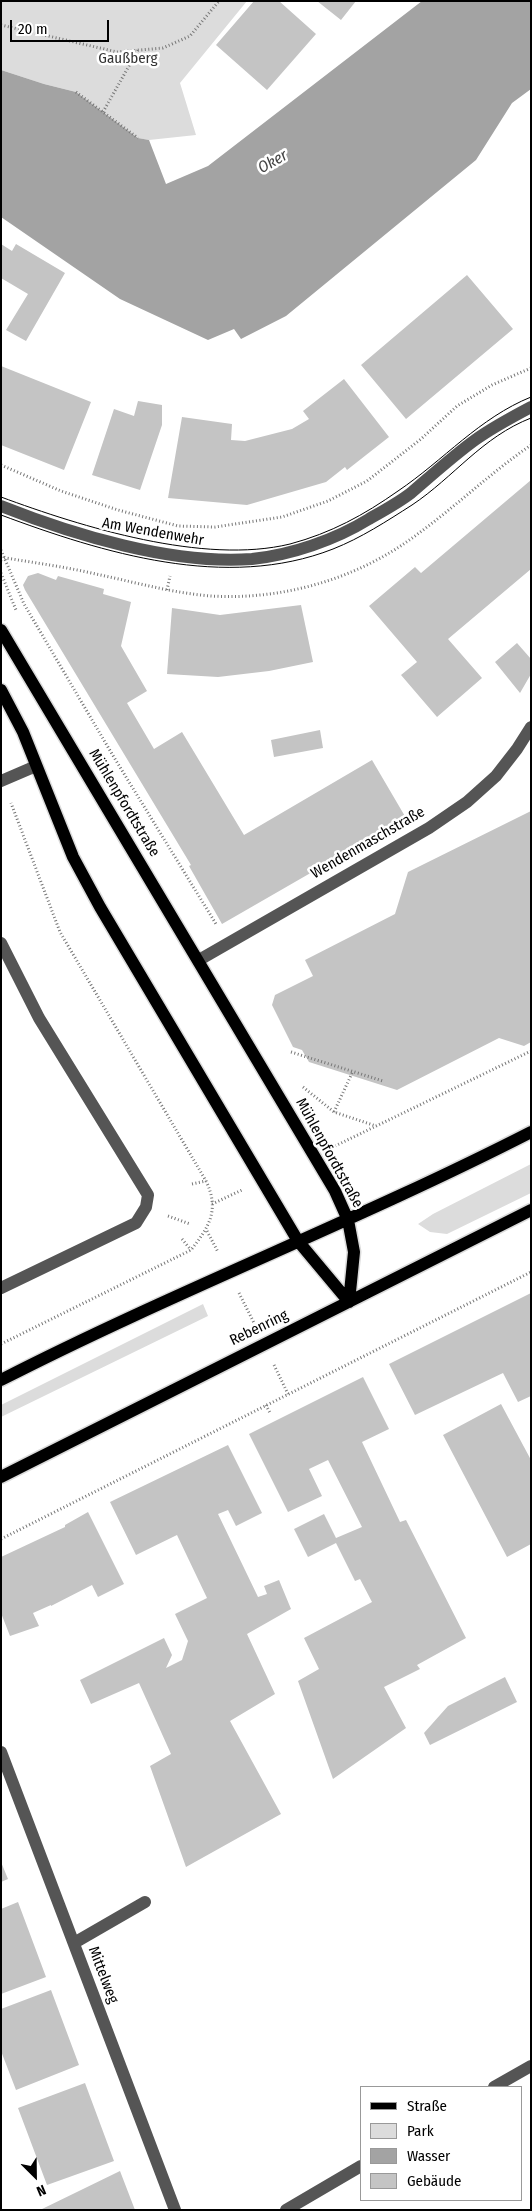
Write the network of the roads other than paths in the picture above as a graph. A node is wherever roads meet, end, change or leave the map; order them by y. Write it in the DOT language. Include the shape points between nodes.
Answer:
graph roads {
  1 [pos="531,407"];
  2 [pos="1,506"];
  3 [pos="1,630"];
  4 [pos="1,690"];
  5 [pos="531,727"];
  6 [pos="36,766"];
  7 [pos="1,781"];
  8 [pos="1,943"];
  9 [pos="199,960"];
  10 [pos="531,1132"];
  11 [pos="531,1210"];
  12 [pos="348,1220"];
  13 [pos="298,1242"];
  14 [pos="1,1288"];
  15 [pos="349,1302"];
  16 [pos="1,1380"];
  17 [pos="1,1477"];
  18 [pos="1,1752"];
  19 [pos="145,1902"];
  20 [pos="74,1944"];
  21 [pos="531,2066"];
  22 [pos="496,2086"];
  23 [pos="360,2167"];
  24 [pos="175,2210"];
  25 [pos="286,2210"];
  1 -- 2 [label="street, Am Wendenwehr" via="474,441 409,494 368,521 331,538 283,553 252,558 188,557 116,544"];
  3 -- 9 [label="main road, Mühlenpfordtstraße"];
  4 -- 6 [label="main road"];
  5 -- 9 [label="street, Wendenmaschstraße" via="496,776 467,802 429,828"];
  6 -- 7 [label="street"];
  6 -- 13 [label="main road" via="73,858"];
  8 -- 14 [label="street" via="39,1018 148,1195 146,1207 136,1223"];
  9 -- 12 [label="main road, Mühlenpfordtstraße" via="335,1190"];
  10 -- 12 [label="main road"];
  11 -- 15 [label="main road, Rebenring"];
  12 -- 13 [label="main road"];
  12 -- 15 [label="main road, Mühlenpfordtstraße" via="354,1252"];
  13 -- 15 [label="main road"];
  13 -- 16 [label="main road"];
  15 -- 17 [label="main road, Rebenring"];
  18 -- 20 [label="street, Mittelweg"];
  19 -- 20 [label="street"];
  20 -- 24 [label="street, Mittelweg"];
  21 -- 22 [label="street"];
  23 -- 25 [label="street"];
}
